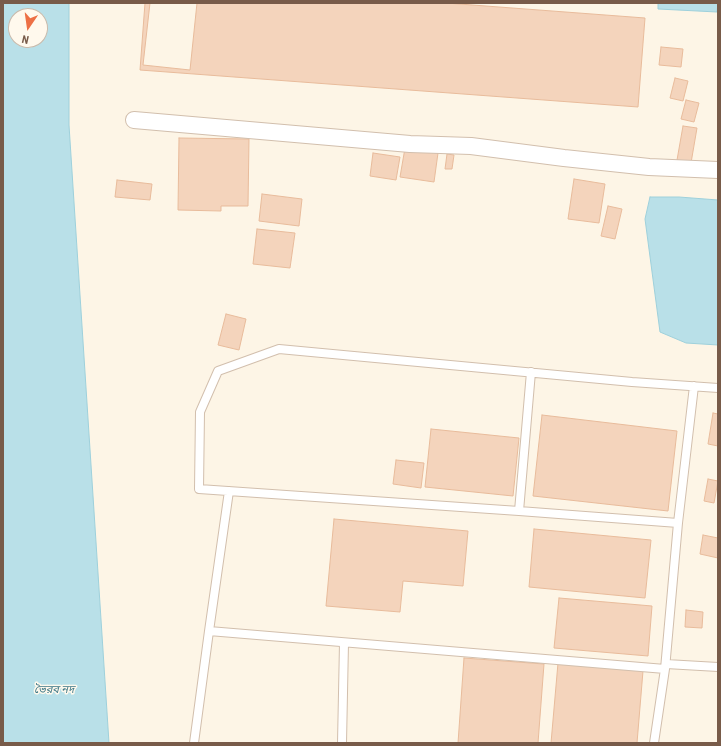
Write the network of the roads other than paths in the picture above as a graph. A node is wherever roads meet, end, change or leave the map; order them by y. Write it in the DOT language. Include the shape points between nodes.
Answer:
graph roads {
  1 [pos="134,120"];
  2 [pos="718,170"];
  3 [pos="531,372"];
  4 [pos="694,386"];
  5 [pos="718,388"];
  6 [pos="229,491"];
  7 [pos="519,511"];
  8 [pos="678,523"];
  9 [pos="209,631"];
  10 [pos="344,643"];
  11 [pos="665,666"];
  12 [pos="718,667"];
  13 [pos="194,743"];
  14 [pos="342,743"];
  15 [pos="654,743"];
  1 -- 2 [label="street" via="410,144 471,146 649,167"];
  3 -- 4 [label="lane"];
  3 -- 6 [label="lane" via="279,349 218,371 200,412 199,489"];
  3 -- 7 [label="lane"];
  4 -- 5 [label="lane"];
  4 -- 8 [label="lane"];
  6 -- 7 [label="lane"];
  6 -- 9 [label="lane"];
  7 -- 8 [label="lane"];
  8 -- 11 [label="lane"];
  9 -- 10 [label="lane"];
  9 -- 13 [label="lane"];
  10 -- 11 [label="lane"];
  10 -- 14 [label="lane"];
  11 -- 12 [label="lane"];
  11 -- 15 [label="lane"];
}
